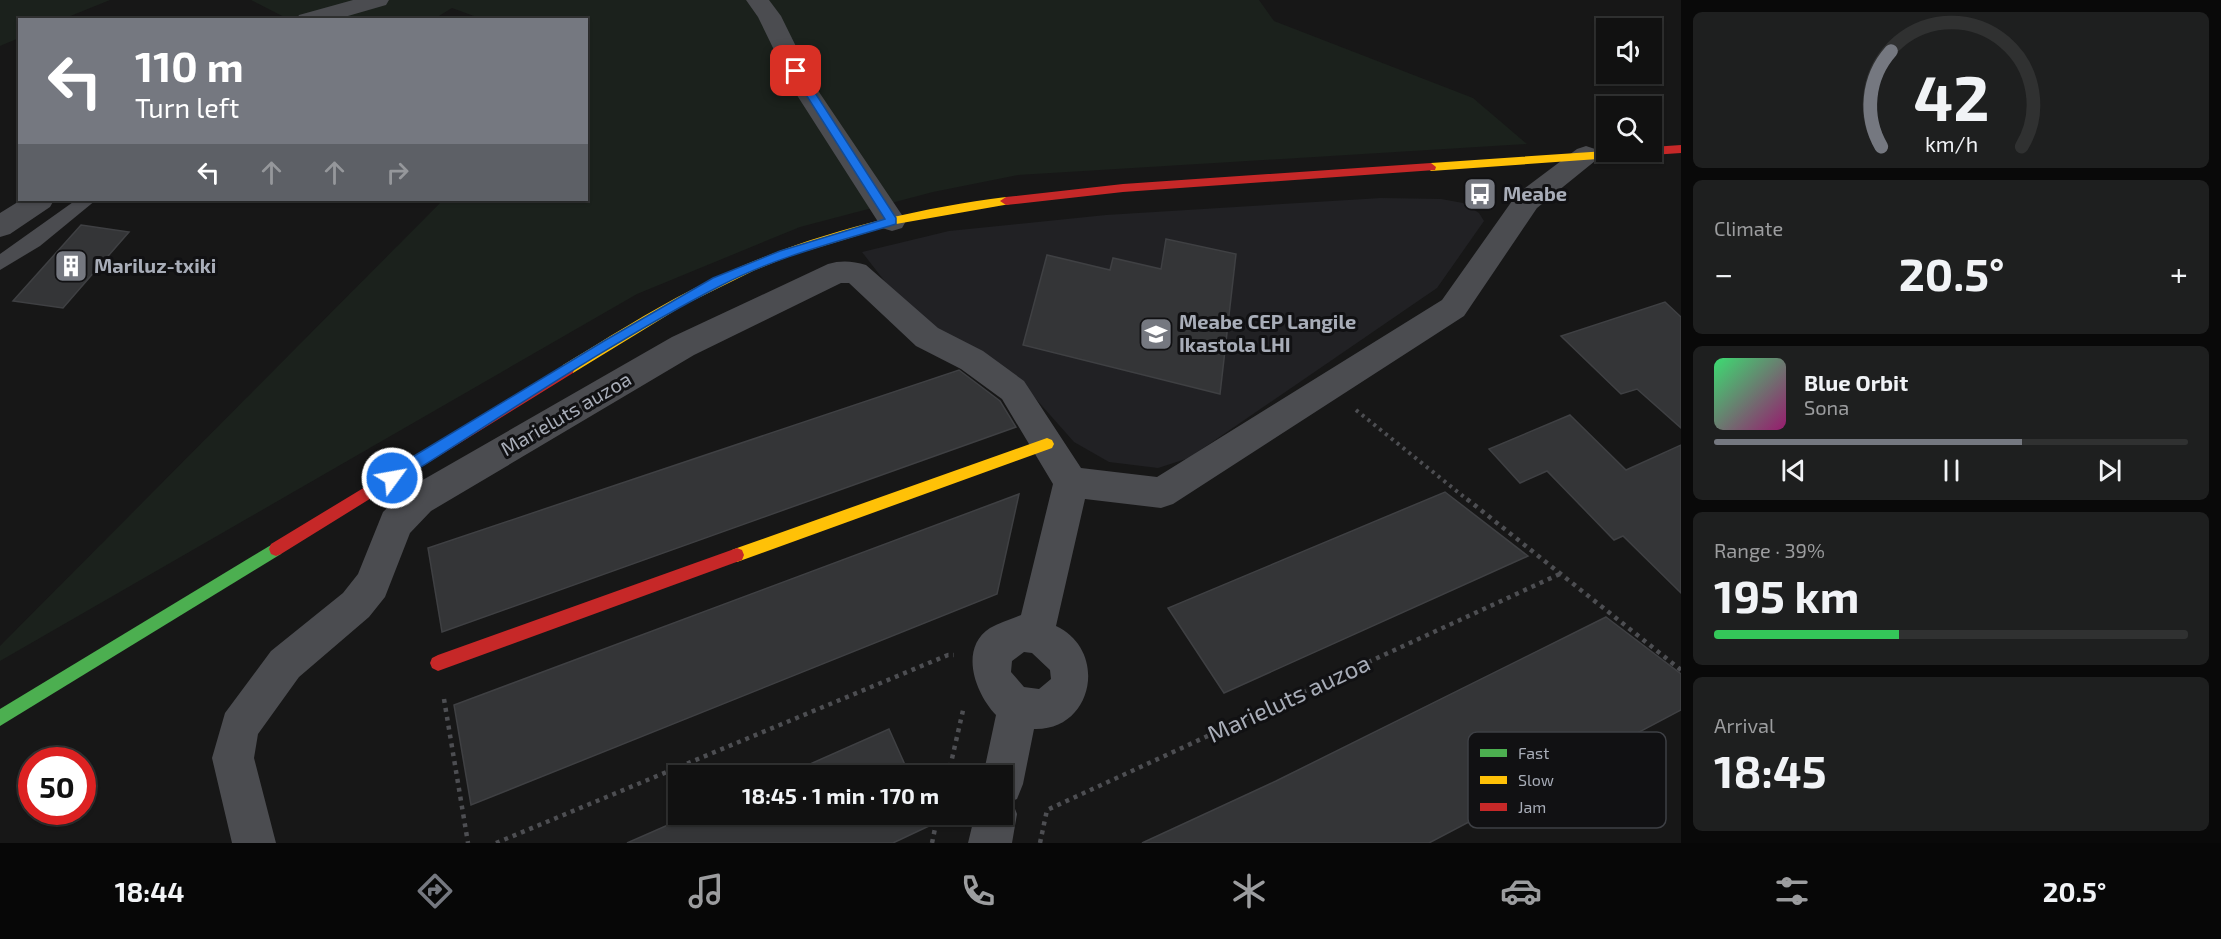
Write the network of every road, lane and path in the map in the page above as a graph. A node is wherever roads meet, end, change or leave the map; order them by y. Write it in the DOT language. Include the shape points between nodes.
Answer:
graph roads {
  1 [pos="378,0"];
  2 [pos="757,0"];
  3 [pos="314,18"];
  4 [pos="1681,149"];
  5 [pos="1662,150"];
  6 [pos="1596,154"];
  7 [pos="1586,155"];
  8 [pos="39,201"];
  9 [pos="86,201"];
  10 [pos="892,221"];
  11 [pos="0,227"];
  12 [pos="0,263"];
  13 [pos="1328,387"];
  14 [pos="1047,444"];
  15 [pos="1071,482"];
  16 [pos="1562,573"];
  17 [pos="1035,634"];
  18 [pos="994,652"];
  19 [pos="438,663"];
  20 [pos="1681,670"];
  21 [pos="966,698"];
  22 [pos="1018,706"];
  23 [pos="0,718"];
  24 [pos="951,765"];
  25 [pos="1006,765"];
  26 [pos="936,825"];
  27 [pos="994,825"];
  28 [pos="254,843"];
  29 [pos="468,843"];
  30 [pos="496,843"];
  31 [pos="932,843"];
  32 [pos="990,843"];
  33 [pos="1040,843"];
  1 -- 3 [label="street"];
  2 -- 10 [label="street" via="805,89"];
  4 -- 5 [label="main road"];
  6 -- 7 [label="main road"];
  7 -- 10 [label="main road" via="1123,188 993,202"];
  7 -- 13 [label="street" via="1527,201 1453,308"];
  8 -- 11 [label="street"];
  9 -- 12 [label="lane"];
  10 -- 23 [label="main road" via="784,254 717,282 609,344"];
  13 -- 15 [label="street" via="1161,493"];
  13 -- 16 [label="path"];
  14 -- 15 [label="street, Marieluts auzoa"];
  14 -- 19 [label="main road"];
  14 -- 28 [label="street, Marieluts auzoa" via="1013,390 972,360 927,336 856,273 838,272 683,346 419,500 396,523 372,585 356,605 285,664 238,727 233,758"];
  15 -- 17 [label="street"];
  16 -- 20 [label="path"];
  16 -- 33 [label="path, Marieluts auzoa" via="1047,810"];
  17 -- 18 [label="street" via="1010,636"];
  17 -- 22 [label="street" via="1064,654 1067,688 1052,705 1042,709"];
  18 -- 22 [label="street" via="991,664 997,688"];
  18 -- 30 [label="path" via="948,655"];
  19 -- 29 [label="path"];
  21 -- 24 [label="path"];
  22 -- 25 [label="street"];
  26 -- 31 [label="path"];
  27 -- 32 [label="street"];
}
